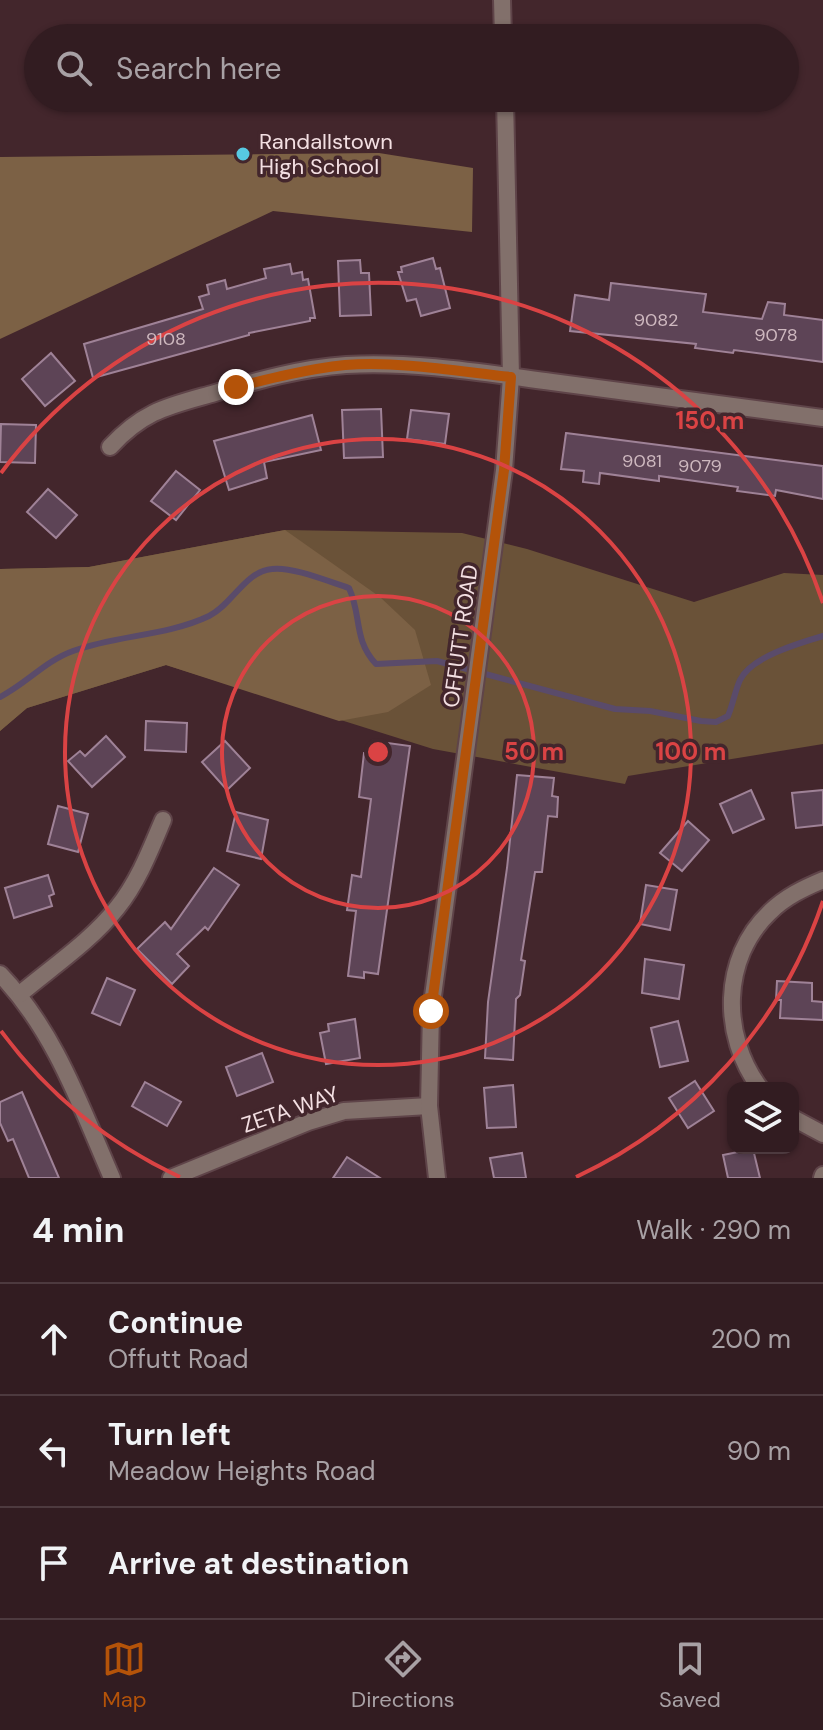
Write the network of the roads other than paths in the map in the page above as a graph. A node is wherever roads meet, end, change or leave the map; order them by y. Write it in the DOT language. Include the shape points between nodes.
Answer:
graph roads {
  1 [pos="502,0"];
  2 [pos="503,24"];
  3 [pos="505,112"];
  4 [pos="511,377"];
  5 [pos="823,418"];
  6 [pos="110,447"];
  7 [pos="163,820"];
  8 [pos="823,880"];
  9 [pos="0,974"];
  10 [pos="20,994"];
  11 [pos="756,1082"];
  12 [pos="429,1106"];
  13 [pos="799,1121"];
  14 [pos="823,1134"];
  15 [pos="112,1178"];
  16 [pos="171,1178"];
  17 [pos="437,1178"];
  1 -- 2 [label="street"];
  3 -- 4 [label="street, OFFUTT ROAD"];
  4 -- 5 [label="street"];
  4 -- 6 [label="street" via="399,365 345,365 294,373 150,413"];
  4 -- 12 [label="street, OFFUTT ROAD" via="481,653 438,954"];
  7 -- 10 [label="street" via="117,908"];
  8 -- 11 [label="street" via="769,912 738,959 731,1014 738,1046"];
  9 -- 10 [label="street"];
  10 -- 15 [label="street" via="63,1066"];
  12 -- 16 [label="street, ZETA WAY" via="344,1111"];
  12 -- 17 [label="street, OFFUTT ROAD"];
  13 -- 14 [label="street"];
}
